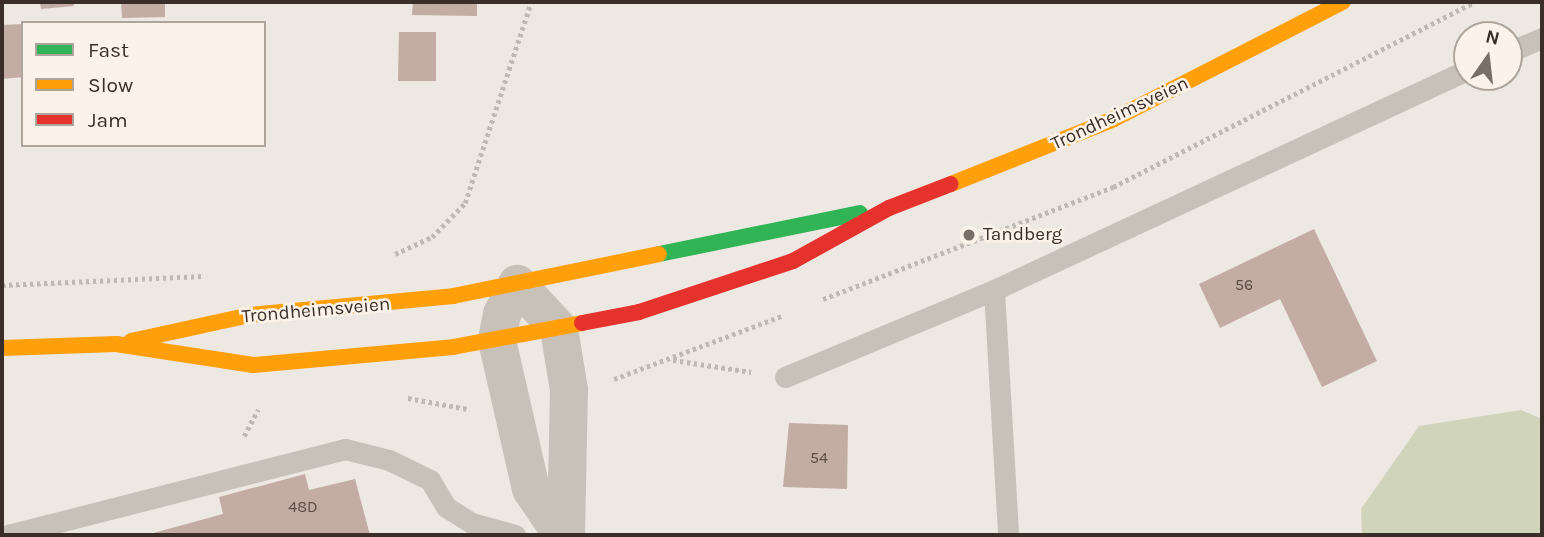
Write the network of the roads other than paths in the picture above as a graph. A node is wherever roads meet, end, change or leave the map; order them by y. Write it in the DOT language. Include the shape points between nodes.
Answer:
graph roads {
  1 [pos="1343,2"];
  2 [pos="1542,38"];
  3 [pos="1523,46"];
  4 [pos="1453,76"];
  5 [pos="889,208"];
  6 [pos="517,284"];
  7 [pos="993,290"];
  8 [pos="559,329"];
  9 [pos="498,340"];
  10 [pos="116,345"];
  11 [pos="2,348"];
  12 [pos="785,377"];
  13 [pos="8,535"];
  14 [pos="515,535"];
  15 [pos="564,535"];
  16 [pos="1008,535"];
  1 -- 5 [label="main road, Trondheimsveien" via="1114,118"];
  2 -- 3 [label="lane"];
  4 -- 7 [label="lane"];
  5 -- 6 [label="main road, Trondheimsveien"];
  5 -- 8 [label="main road, Trondheimsveien" via="780,266 652,308"];
  6 -- 8 [label="street"];
  6 -- 9 [label="street" via="502,313"];
  6 -- 10 [label="main road, Trondheimsveien" via="392,305 250,315"];
  7 -- 12 [label="lane"];
  7 -- 16 [label="lane"];
  8 -- 9 [label="main road, Trondheimsveien"];
  8 -- 15 [label="street" via="569,390"];
  9 -- 10 [label="main road, Trondheimsveien" via="253,365"];
  9 -- 15 [label="street" via="531,489"];
  10 -- 11 [label="main road, Trondheimsveien"];
  13 -- 14 [label="lane" via="345,449 419,475 446,507 472,523"];
}
